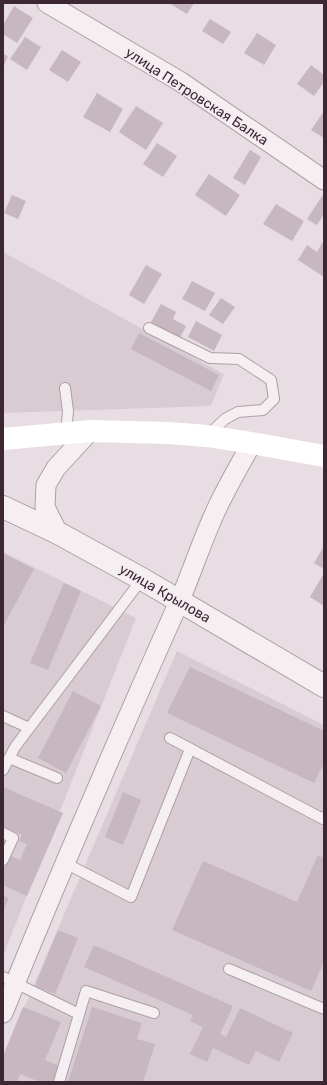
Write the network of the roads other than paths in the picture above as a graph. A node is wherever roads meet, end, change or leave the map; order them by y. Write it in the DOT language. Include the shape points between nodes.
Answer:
graph roads {
  1 [pos="47,3"];
  2 [pos="324,180"];
  3 [pos="149,328"];
  4 [pos="65,388"];
  5 [pos="90,431"];
  6 [pos="66,433"];
  7 [pos="207,436"];
  8 [pos="3,440"];
  9 [pos="252,443"];
  10 [pos="324,456"];
  11 [pos="3,507"];
  12 [pos="58,533"];
  13 [pos="142,579"];
  14 [pos="179,601"];
  15 [pos="324,686"];
  16 [pos="3,716"];
  17 [pos="29,728"];
  18 [pos="170,738"];
  19 [pos="190,749"];
  20 [pos="9,758"];
  21 [pos="3,770"];
  22 [pos="56,778"];
  23 [pos="324,817"];
  24 [pos="3,834"];
  25 [pos="3,860"];
  26 [pos="64,863"];
  27 [pos="229,969"];
  28 [pos="9,980"];
  29 [pos="324,1009"];
  30 [pos="3,1013"];
  31 [pos="154,1013"];
  32 [pos="79,1014"];
  33 [pos="59,1082"];
  1 -- 2 [label="street, улица Петровская Балка" via="181,82"];
  3 -- 7 [label="lane" via="210,358 239,359 271,380 274,399 263,410 238,412 225,419"];
  4 -- 6 [label="lane" via="68,411"];
  5 -- 6 [label="main road"];
  5 -- 7 [label="main road"];
  5 -- 12 [label="street" via="56,468 46,485 45,507"];
  6 -- 8 [label="main road"];
  7 -- 9 [label="main road"];
  9 -- 10 [label="main road"];
  9 -- 14 [label="street" via="218,507"];
  11 -- 12 [label="street, улица Крылова"];
  12 -- 13 [label="street, улица Крылова"];
  13 -- 14 [label="street, улица Крылова"];
  13 -- 17 [label="lane"];
  14 -- 15 [label="street, улица Крылова"];
  14 -- 26 [label="street"];
  16 -- 17 [label="lane"];
  17 -- 20 [label="lane"];
  18 -- 19 [label="lane"];
  19 -- 23 [label="lane" via="323,819"];
  19 -- 26 [label="lane" via="131,897"];
  20 -- 21 [label="lane"];
  20 -- 22 [label="lane"];
  24 -- 25 [label="lane" via="13,838"];
  26 -- 28 [label="street"];
  27 -- 29 [label="lane"];
  28 -- 30 [label="street"];
  28 -- 32 [label="lane"];
  31 -- 32 [label="lane" via="86,991"];
  32 -- 33 [label="lane"];
}
